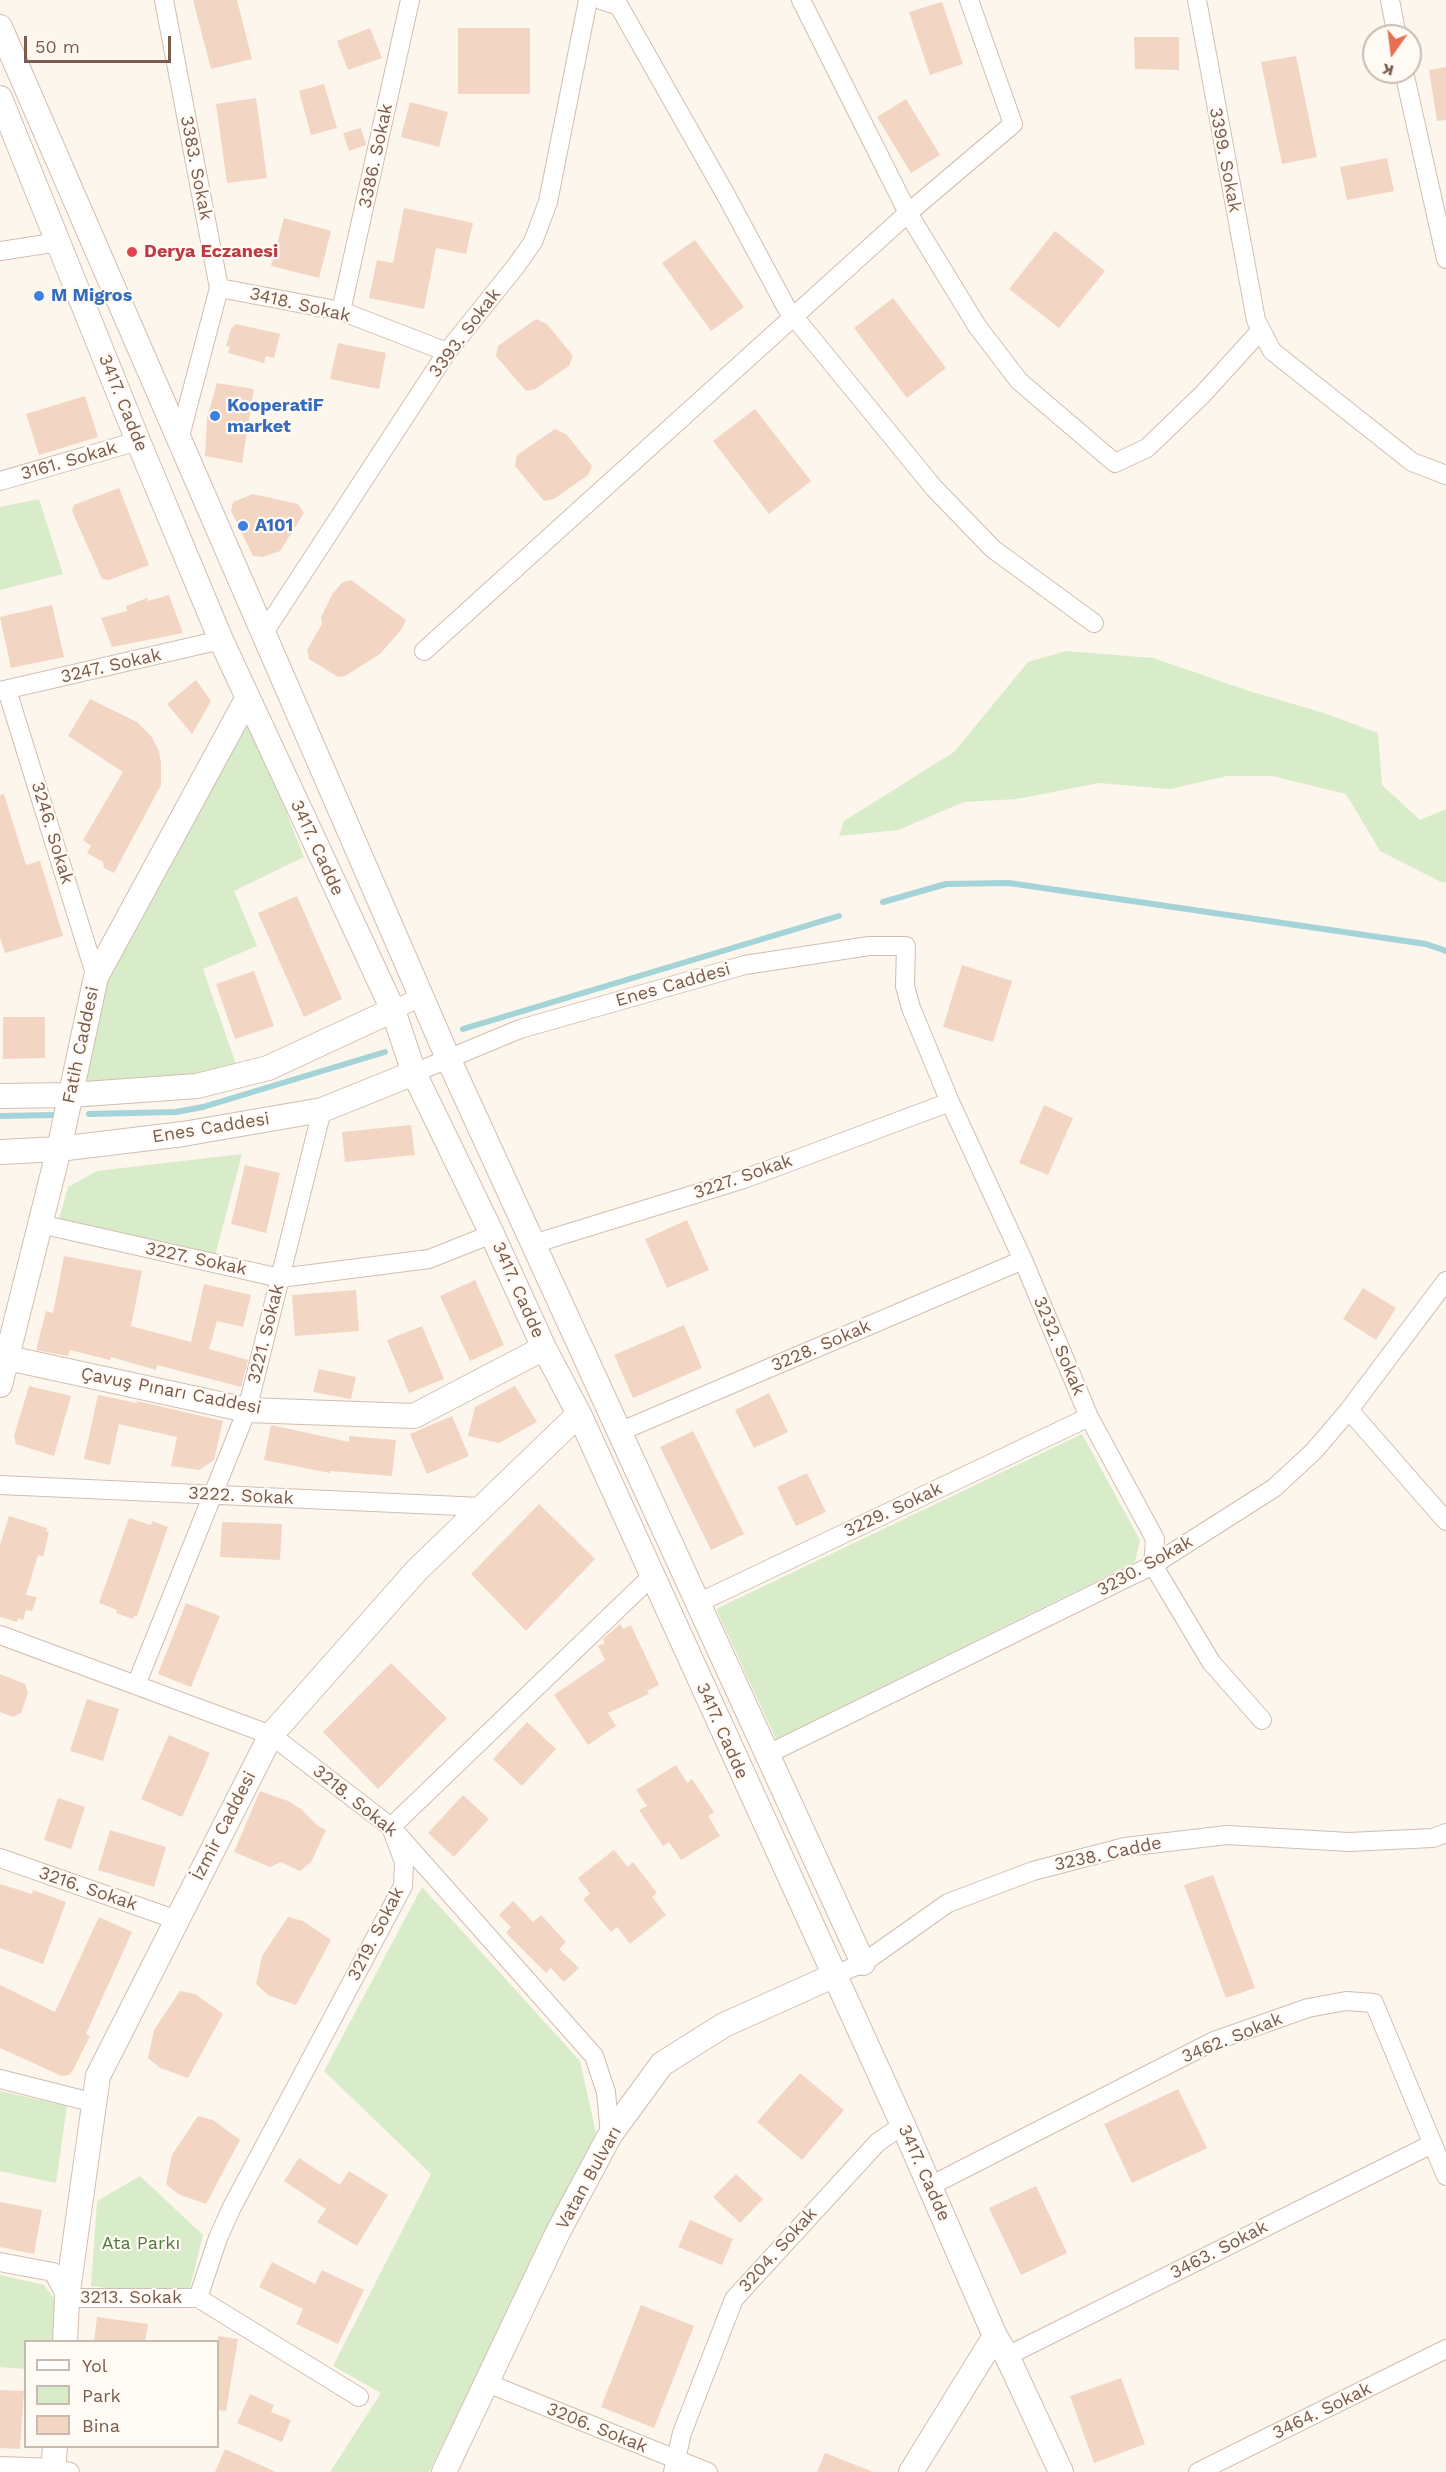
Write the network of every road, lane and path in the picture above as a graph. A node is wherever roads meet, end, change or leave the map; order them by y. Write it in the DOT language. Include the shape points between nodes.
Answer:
graph roads {
  1 [pos="164,0"];
  2 [pos="410,0"];
  3 [pos="588,0"];
  4 [pos="601,0"];
  5 [pos="801,0"];
  6 [pos="969,0"];
  7 [pos="1197,0"];
  8 [pos="1390,0"];
  9 [pos="1395,24"];
  10 [pos="0,27"];
  11 [pos="1407,84"];
  12 [pos="0,98"];
  13 [pos="908,213"];
  14 [pos="59,242"];
  15 [pos="0,251"];
  16 [pos="1446,259"];
  17 [pos="219,288"];
  18 [pos="341,311"];
  19 [pos="794,317"];
  20 [pos="1258,325"];
  21 [pos="447,352"];
  22 [pos="179,440"];
  23 [pos="138,441"];
  24 [pos="1446,475"];
  25 [pos="0,481"];
  26 [pos="1094,623"];
  27 [pos="263,634"];
  28 [pos="221,640"];
  29 [pos="424,651"];
  30 [pos="4,690"];
  31 [pos="247,699"];
  32 [pos="906,946"];
  33 [pos="96,977"];
  34 [pos="421,997"];
  35 [pos="393,1010"];
  36 [pos="448,1058"];
  37 [pos="414,1073"];
  38 [pos="71,1095"];
  39 [pos="0,1096"];
  40 [pos="950,1102"];
  41 [pos="322,1110"];
  42 [pos="59,1149"];
  43 [pos="0,1152"];
  44 [pos="40,1224"];
  45 [pos="492,1234"];
  46 [pos="533,1244"];
  47 [pos="1023,1260"];
  48 [pos="280,1278"];
  49 [pos="1446,1281"];
  50 [pos="544,1348"];
  51 [pos="4,1358"];
  52 [pos="0,1385"];
  53 [pos="247,1410"];
  54 [pos="1349,1410"];
  55 [pos="579,1414"];
  56 [pos="1089,1417"];
  57 [pos="619,1432"];
  58 [pos="0,1485"];
  59 [pos="214,1495"];
  60 [pos="483,1507"];
  61 [pos="1446,1521"];
  62 [pos="1152,1565"];
  63 [pos="652,1576"];
  64 [pos="698,1603"];
  65 [pos="0,1635"];
  66 [pos="136,1685"];
  67 [pos="1262,1720"];
  68 [pos="270,1735"];
  69 [pos="768,1754"];
  70 [pos="392,1827"];
  71 [pos="1446,1833"];
  72 [pos="0,1858"];
  73 [pos="177,1920"];
  74 [pos="863,1963"];
  75 [pos="833,1976"];
  76 [pos="0,2079"];
  77 [pos="95,2103"];
  78 [pos="903,2125"];
  79 [pos="610,2135"];
  80 [pos="1432,2144"];
  81 [pos="1446,2176"];
  82 [pos="930,2186"];
  83 [pos="0,2262"];
  84 [pos="67,2298"];
  85 [pos="198,2298"];
  86 [pos="65,2340"];
  87 [pos="1001,2346"];
  88 [pos="1446,2349"];
  89 [pos="487,2383"];
  90 [pos="359,2397"];
  91 [pos="58,2465"];
  92 [pos="0,2466"];
  93 [pos="674,2466"];
  94 [pos="444,2472"];
  95 [pos="708,2472"];
  96 [pos="911,2472"];
  97 [pos="1061,2472"];
  98 [pos="1198,2472"];
  1 -- 17 [label="street, 3383. Sokak"];
  2 -- 18 [label="street, 3386. Sokak"];
  3 -- 21 [label="street, 3393. Sokak" via="548,202 533,242"];
  4 -- 19 [label="street" via="619,6"];
  5 -- 13 [label="street"];
  6 -- 13 [label="street" via="1013,124"];
  7 -- 20 [label="street, 3399. Sokak"];
  8 -- 9 [label="street"];
  10 -- 22 [label="street, 3417. Cadde"];
  11 -- 16 [label="street"];
  12 -- 14 [label="street, 3417. Cadde"];
  13 -- 19 [label="street"];
  13 -- 20 [label="street" via="977,326 1019,381 1115,463 1147,447 1203,394"];
  14 -- 15 [label="street"];
  14 -- 23 [label="street, 3417. Cadde"];
  17 -- 18 [label="street, 3418. Sokak"];
  17 -- 22 [label="street, 3383. Sokak"];
  18 -- 21 [label="street, 3418. Sokak"];
  19 -- 26 [label="street" via="934,488 993,549"];
  19 -- 29 [label="street"];
  20 -- 24 [label="street" via="1272,351 1412,462"];
  21 -- 27 [label="street, 3393. Sokak"];
  22 -- 27 [label="street, 3417. Cadde"];
  23 -- 25 [label="street, 3161. Sokak"];
  23 -- 28 [label="street, 3417. Cadde"];
  27 -- 34 [label="street, 3417. Cadde"];
  28 -- 30 [label="street, 3247. Sokak"];
  28 -- 31 [label="street, 3417. Cadde"];
  30 -- 33 [label="street, 3246. Sokak"];
  31 -- 33 [label="street, Fatih Caddesi"];
  31 -- 35 [label="street, 3417. Cadde"];
  32 -- 36 [label="street, Enes Caddesi" via="869,946 745,964 520,1029"];
  32 -- 40 [label="street, 3232. Sokak" via="905,986 911,1008"];
  33 -- 38 [label="street, Fatih Caddesi"];
  34 -- 35 [label="street"];
  34 -- 36 [label="street, 3417. Cadde"];
  35 -- 37 [label="street, 3417. Cadde"];
  35 -- 38 [label="street" via="268,1068 240,1076 196,1086"];
  36 -- 37 [label="street, Enes Caddesi"];
  36 -- 46 [label="street, 3417. Cadde"];
  37 -- 41 [label="street, Enes Caddesi"];
  37 -- 45 [label="street, 3417. Cadde"];
  38 -- 39 [label="street"];
  38 -- 42 [label="street, Fatih Caddesi"];
  40 -- 46 [label="street, 3227. Sokak" via="744,1179"];
  40 -- 47 [label="street, 3232. Sokak"];
  41 -- 42 [label="street, Enes Caddesi" via="183,1134"];
  41 -- 48 [label="street, 3221. Sokak"];
  42 -- 43 [label="street, Enes Caddesi"];
  42 -- 44 [label="street, Fatih Caddesi"];
  44 -- 48 [label="street, 3227. Sokak"];
  44 -- 51 [label="street, Fatih Caddesi"];
  45 -- 48 [label="street, 3227. Sokak" via="429,1259"];
  45 -- 50 [label="street, 3417. Cadde"];
  46 -- 57 [label="street, 3417. Cadde"];
  47 -- 56 [label="street, 3232. Sokak"];
  47 -- 57 [label="street, 3228. Sokak"];
  48 -- 53 [label="street, 3221. Sokak"];
  49 -- 54 [label="street, 3230. Sokak"];
  50 -- 53 [label="street, Çavuş Pınarı Caddesi" via="414,1416"];
  50 -- 55 [label="street, 3417. Cadde"];
  51 -- 52 [label="street, Fatih Caddesi"];
  51 -- 53 [label="street, Çavuş Pınarı Caddesi"];
  53 -- 59 [label="street, 3221. Sokak"];
  54 -- 61 [label="street"];
  54 -- 62 [label="street, 3230. Sokak" via="1314,1451 1274,1488"];
  55 -- 60 [label="street, İzmir Caddesi"];
  55 -- 63 [label="street, 3417. Cadde"];
  56 -- 62 [label="street, 3232. Sokak" via="1155,1539"];
  56 -- 64 [label="street, 3229. Sokak"];
  57 -- 64 [label="street, 3417. Cadde"];
  58 -- 59 [label="street, 3222. Sokak"];
  59 -- 60 [label="street, 3222. Sokak"];
  59 -- 66 [label="street, 3221. Sokak"];
  60 -- 68 [label="street, İzmir Caddesi" via="417,1570"];
  62 -- 67 [label="street" via="1211,1662"];
  62 -- 69 [label="street, 3230. Sokak"];
  63 -- 70 [label="street"];
  63 -- 75 [label="street, 3417. Cadde"];
  64 -- 69 [label="street, 3417. Cadde"];
  65 -- 66 [label="street, 3218. Sokak"];
  66 -- 68 [label="street, 3218. Sokak"];
  68 -- 70 [label="street, 3218. Sokak"];
  68 -- 73 [label="street, İzmir Caddesi"];
  69 -- 74 [label="street, 3417. Cadde"];
  70 -- 79 [label="street, 3218. Sokak" via="594,2056 606,2092"];
  70 -- 85 [label="street, 3219. Sokak" via="404,1862 403,1886 232,2207"];
  71 -- 74 [label="street, 3238. Cadde" via="1433,1838 1349,1842 1227,1835 1125,1847 1033,1870 948,1903"];
  72 -- 73 [label="street, 3216. Sokak"];
  73 -- 77 [label="street, İzmir Caddesi" via="98,2076"];
  74 -- 75 [label="street, 3238. Cadde"];
  75 -- 78 [label="street, 3417. Cadde"];
  75 -- 79 [label="street, Vatan Bulvarı" via="724,2025 663,2064"];
  76 -- 77 [label="street"];
  77 -- 84 [label="street, İzmir Caddesi"];
  78 -- 82 [label="street, 3417. Cadde"];
  78 -- 93 [label="street, 3204. Sokak" via="878,2142 734,2299 682,2433"];
  79 -- 89 [label="street, Vatan Bulvarı" via="558,2232"];
  80 -- 81 [label="street, 3462. Sokak"];
  80 -- 82 [label="street, 3462. Sokak" via="1374,2003 1346,2001 1308,2008 1214,2041"];
  80 -- 87 [label="street, 3463. Sokak"];
  82 -- 87 [label="street, 3417. Cadde"];
  83 -- 84 [label="street, 3213. Sokak" via="53,2272"];
  84 -- 85 [label="street, 3213. Sokak"];
  84 -- 86 [label="street, İzmir Caddesi"];
  85 -- 90 [label="street, 3213. Sokak"];
  87 -- 96 [label="street"];
  87 -- 97 [label="street, 3417. Cadde"];
  88 -- 98 [label="street, 3464. Sokak"];
  89 -- 93 [label="street, 3206. Sokak"];
  89 -- 94 [label="street, Vatan Bulvarı"];
  91 -- 92 [label="street"];
  93 -- 95 [label="street, 3206. Sokak"];
}
